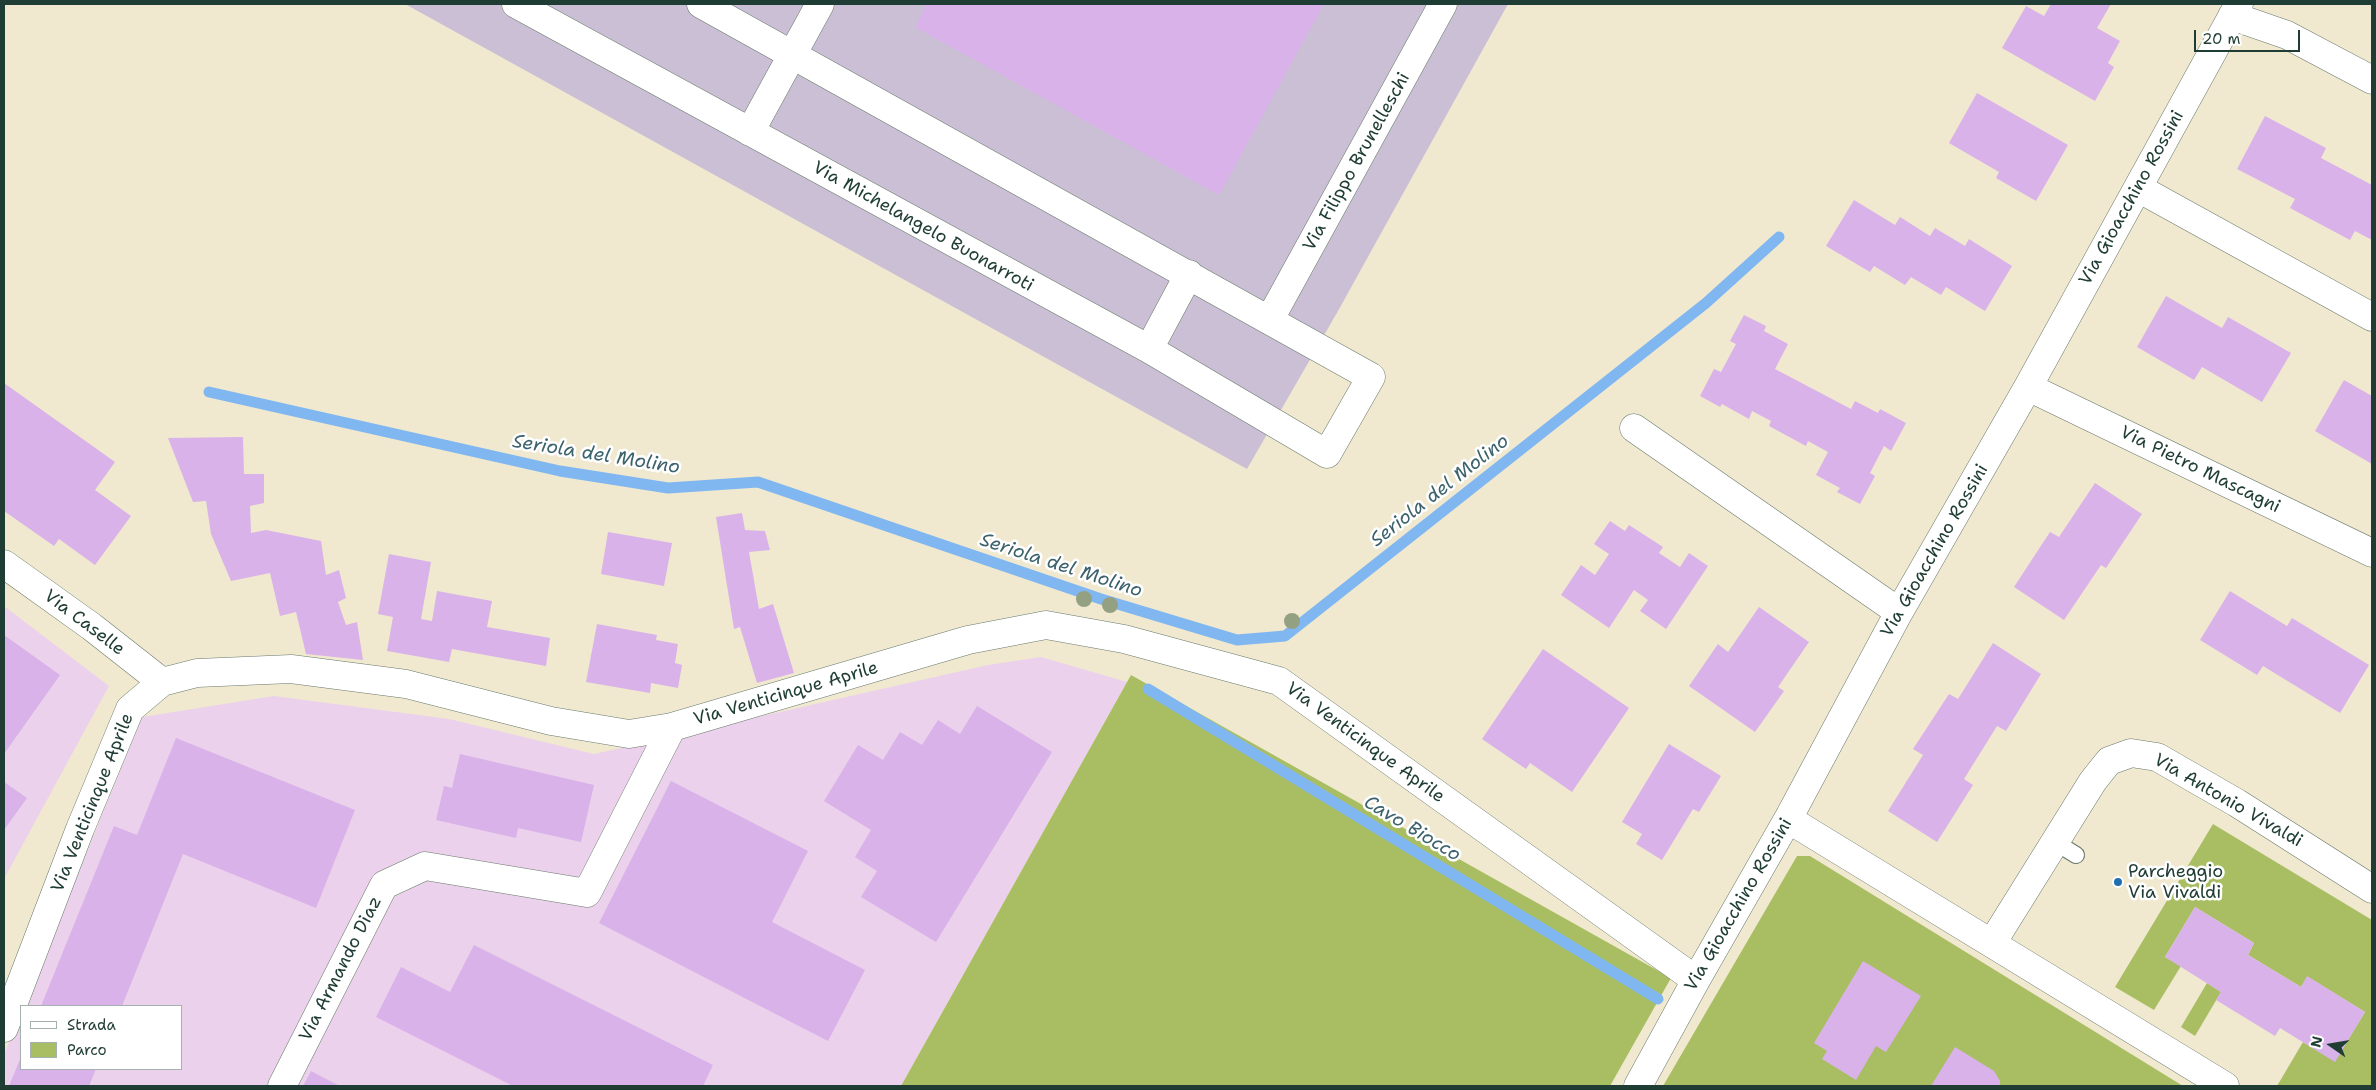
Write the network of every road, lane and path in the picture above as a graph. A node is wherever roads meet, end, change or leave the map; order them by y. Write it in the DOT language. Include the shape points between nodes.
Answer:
graph roads {
  1 [pos="516,4"];
  2 [pos="702,4"];
  3 [pos="820,4"];
  4 [pos="1443,4"];
  5 [pos="2235,10"];
  6 [pos="793,54"];
  7 [pos="2372,80"];
  8 [pos="750,132"];
  9 [pos="2138,188"];
  10 [pos="1189,274"];
  11 [pos="2372,316"];
  12 [pos="1270,319"];
  13 [pos="1149,350"];
  14 [pos="2028,387"];
  15 [pos="1634,428"];
  16 [pos="2372,553"];
  17 [pos="4,564"];
  18 [pos="1899,612"];
  19 [pos="162,682"];
  20 [pos="672,727"];
  21 [pos="1788,819"];
  22 [pos="2372,888"];
  23 [pos="1992,943"];
  24 [pos="1696,980"];
  25 [pos="4,1028"];
  26 [pos="282,1086"];
  27 [pos="1638,1086"];
  28 [pos="2225,1086"];
  1 -- 8 [label="street, Via Michelangelo Buonarroti"];
  2 -- 6 [label="street"];
  3 -- 6 [label="street"];
  4 -- 12 [label="street, Via Filippo Brunelleschi"];
  5 -- 7 [label="street, Via Gioacchino Rossini"];
  5 -- 9 [label="street, Via Gioacchino Rossini"];
  6 -- 8 [label="street"];
  6 -- 10 [label="street"];
  8 -- 13 [label="street, Via Michelangelo Buonarroti"];
  9 -- 11 [label="street"];
  9 -- 14 [label="street, Via Gioacchino Rossini"];
  10 -- 12 [label="street"];
  10 -- 13 [label="street"];
  12 -- 13 [label="street, Via Michelangelo Buonarroti" via="1371,377 1327,454"];
  14 -- 16 [label="street, Via Pietro Mascagni"];
  14 -- 18 [label="street, Via Gioacchino Rossini"];
  15 -- 18 [label="street"];
  17 -- 19 [label="street, Via Caselle"];
  18 -- 21 [label="street, Via Gioacchino Rossini"];
  19 -- 20 [label="street, Via Venticinque Aprile" via="197,673 291,669 406,684 551,721 629,734"];
  19 -- 25 [label="street, Via Venticinque Aprile" via="130,709"];
  20 -- 24 [label="street, Via Venticinque Aprile" via="968,640 1046,625 1124,639 1278,681"];
  20 -- 26 [label="street, Via Armando Diaz" via="587,894 425,866 384,885"];
  21 -- 23 [label="street"];
  21 -- 24 [label="street, Via Gioacchino Rossini"];
  22 -- 23 [label="street, Via Antonio Vivaldi" via="2157,757 2132,753 2109,761 2093,781 2066,848"];
  23 -- 28 [label="street"];
  24 -- 27 [label="street, Via Gioacchino Rossini"];
}
